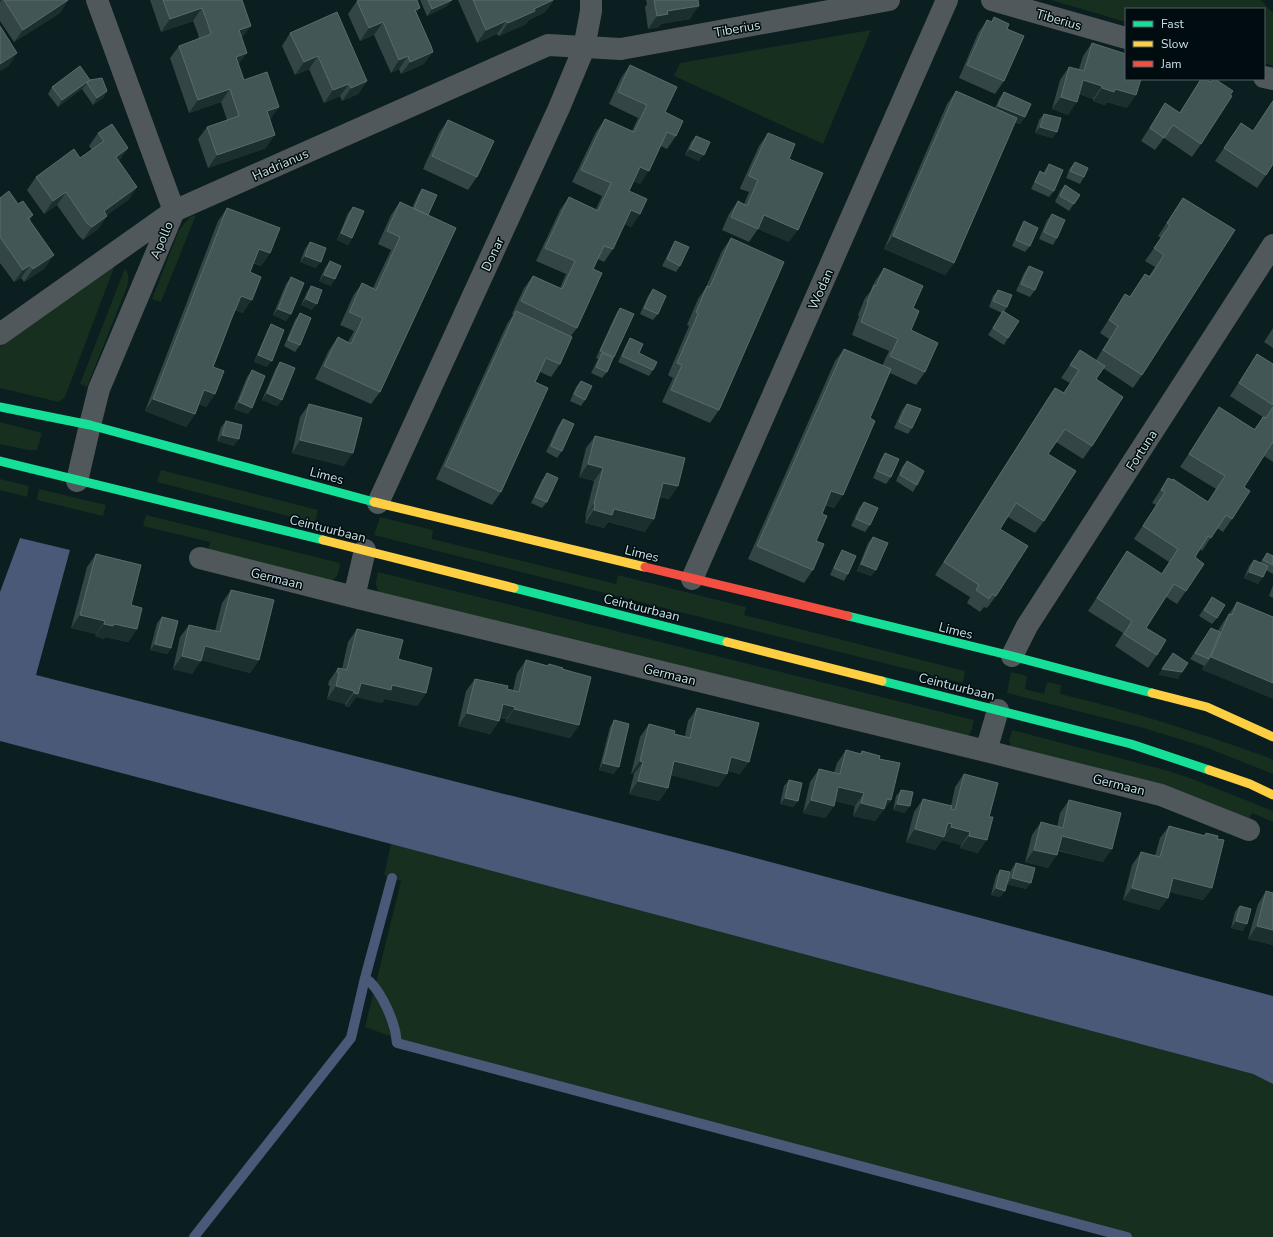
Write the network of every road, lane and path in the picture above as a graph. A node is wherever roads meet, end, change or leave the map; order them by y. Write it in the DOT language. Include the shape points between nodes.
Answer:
graph roads {
  1 [pos="97,0"];
  2 [pos="591,0"];
  3 [pos="889,0"];
  4 [pos="947,0"];
  5 [pos="992,0"];
  6 [pos="1125,38"];
  7 [pos="584,48"];
  8 [pos="174,210"];
  9 [pos="1273,245"];
  10 [pos="0,334"];
  11 [pos="0,407"];
  12 [pos="90,425"];
  13 [pos="0,461"];
  14 [pos="77,481"];
  15 [pos="378,503"];
  16 [pos="365,550"];
  17 [pos="200,558"];
  18 [pos="692,579"];
  19 [pos="354,597"];
  20 [pos="1012,656"];
  21 [pos="998,710"];
  22 [pos="1273,737"];
  23 [pos="986,751"];
  24 [pos="1273,795"];
  25 [pos="1249,830"];
  1 -- 8 [label="street, Apollo"];
  2 -- 7 [label="street, Donar"];
  3 -- 7 [label="street, Tiberius" via="621,49"];
  4 -- 18 [label="street, Wodan"];
  5 -- 6 [label="street, Tiberius"];
  7 -- 8 [label="street, Hadrianus" via="548,45"];
  7 -- 15 [label="street, Donar"];
  8 -- 10 [label="street, Hadrianus"];
  8 -- 12 [label="street, Apollo" via="99,389"];
  9 -- 20 [label="street, Fortuna" via="1027,626"];
  11 -- 12 [label="street, Limes"];
  12 -- 14 [label="street, Apollo"];
  12 -- 15 [label="street, Limes"];
  13 -- 14 [label="street, Ceintuurbaan"];
  14 -- 16 [label="street, Ceintuurbaan"];
  15 -- 18 [label="street, Limes"];
  16 -- 19 [label="street"];
  16 -- 21 [label="street, Ceintuurbaan"];
  17 -- 19 [label="street, Germaan"];
  18 -- 20 [label="street, Limes"];
  19 -- 23 [label="street, Germaan"];
  20 -- 22 [label="street, Limes" via="1207,707"];
  21 -- 23 [label="street"];
  21 -- 24 [label="street, Ceintuurbaan" via="1131,744 1250,784"];
  23 -- 25 [label="street, Germaan" via="1161,795"];
}
